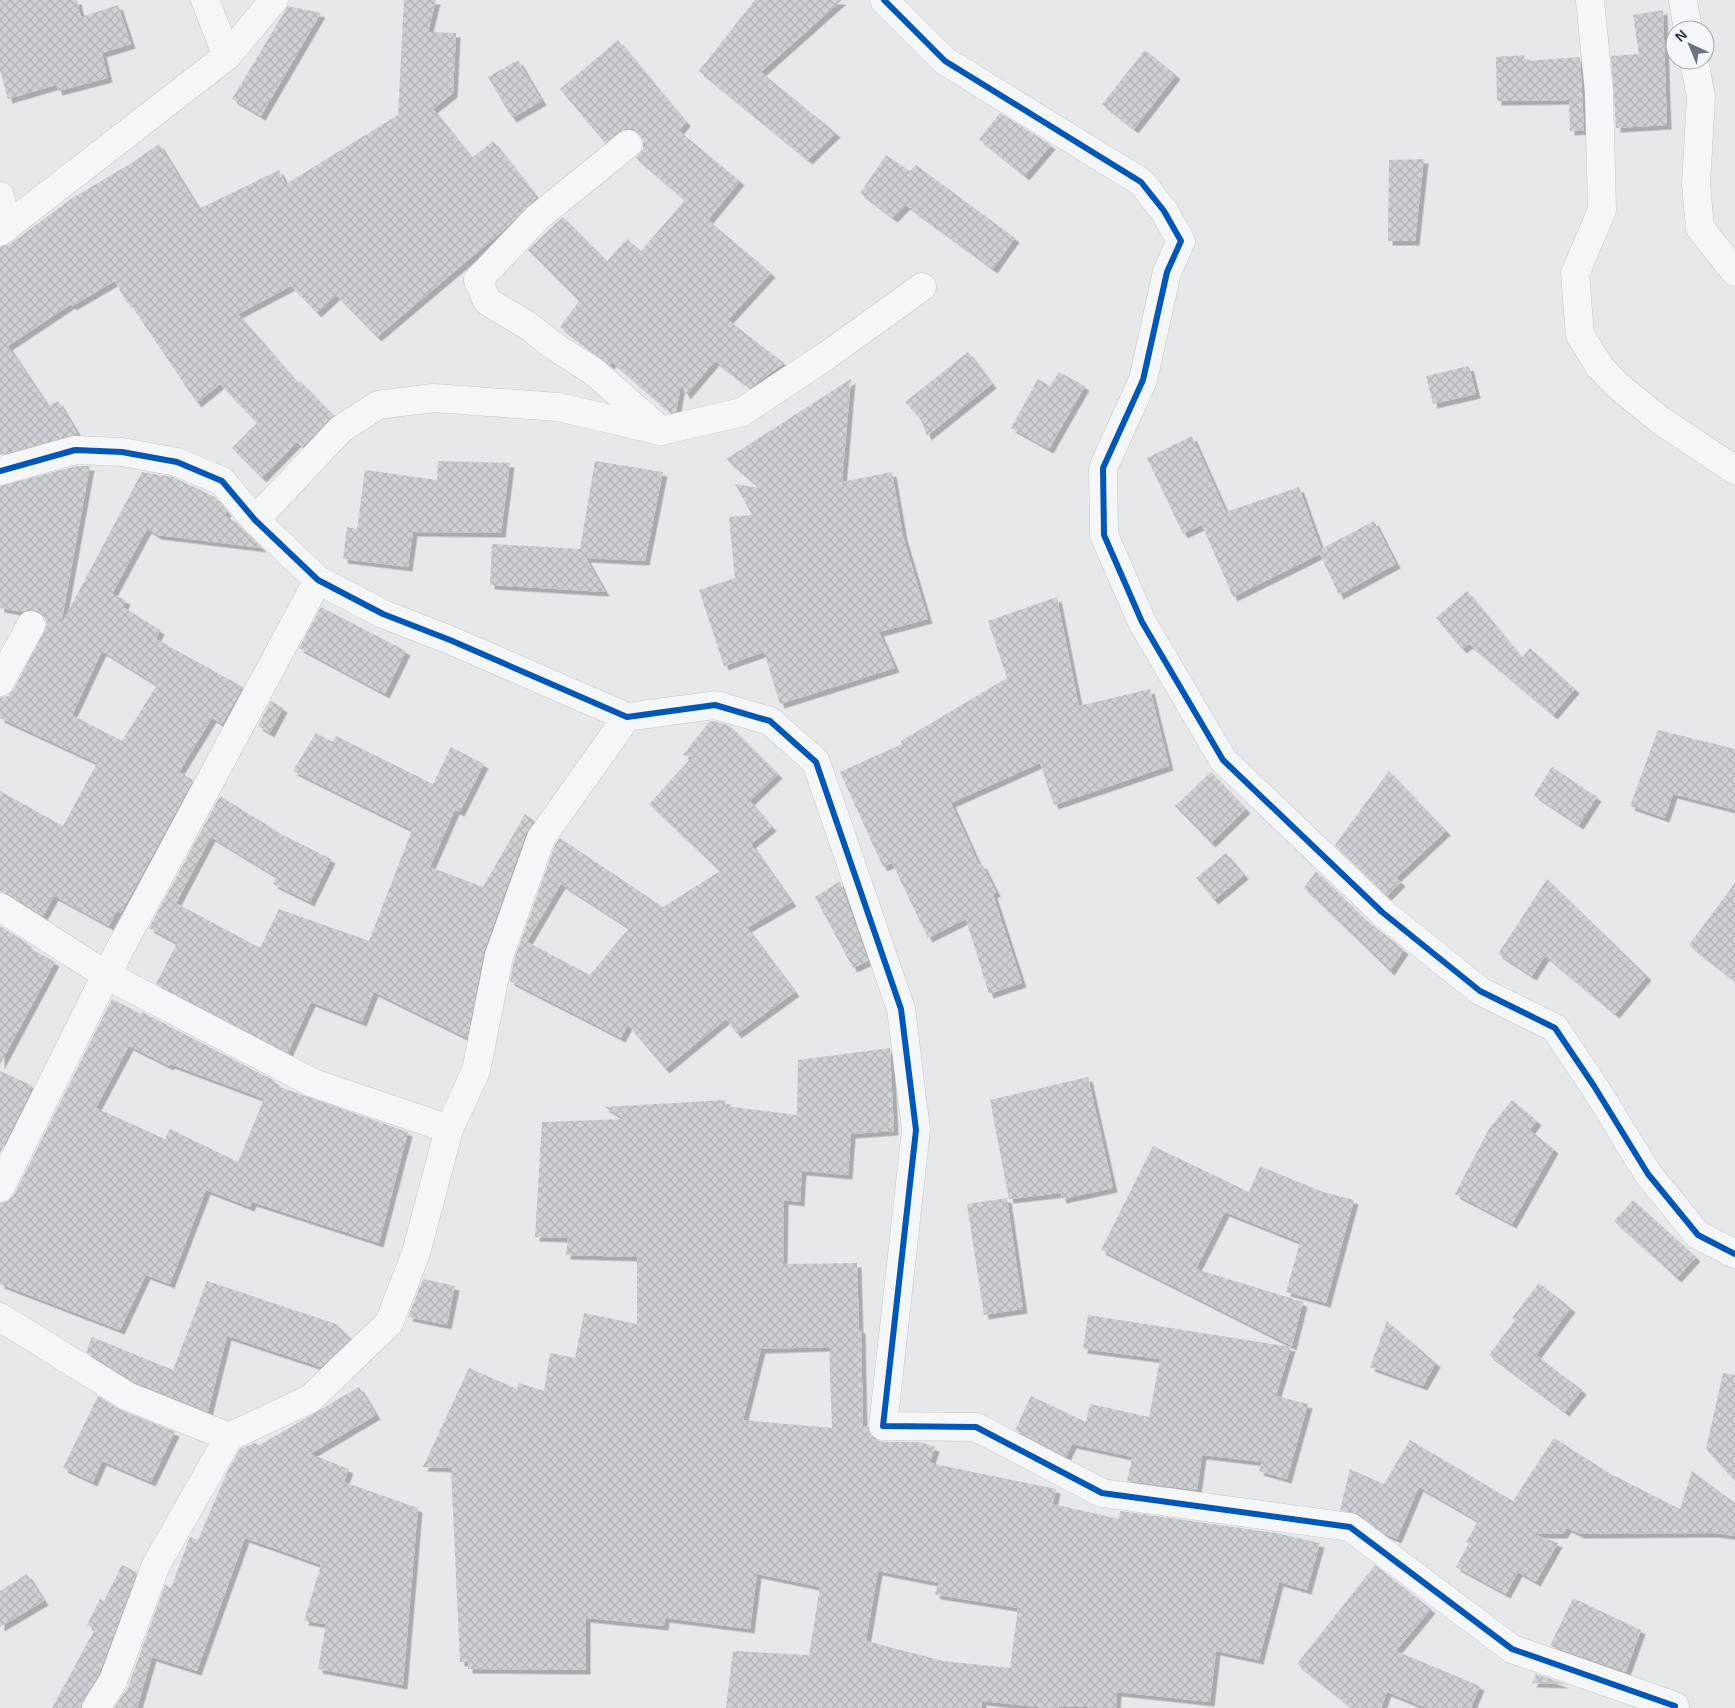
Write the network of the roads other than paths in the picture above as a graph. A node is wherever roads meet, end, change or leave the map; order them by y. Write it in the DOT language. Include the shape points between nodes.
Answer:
graph roads {
  1 [pos="205,0"];
  2 [pos="274,0"];
  3 [pos="884,0"];
  4 [pos="1590,0"];
  5 [pos="1683,0"];
  6 [pos="1686,20"];
  7 [pos="227,56"];
  8 [pos="1696,70"];
  9 [pos="628,144"];
  10 [pos="0,196"];
  11 [pos="4,229"];
  12 [pos="1735,272"];
  13 [pos="922,287"];
  14 [pos="661,431"];
  15 [pos="1735,470"];
  16 [pos="0,471"];
  17 [pos="255,520"];
  18 [pos="318,580"];
  19 [pos="31,625"];
  20 [pos="0,682"];
  21 [pos="626,716"];
  22 [pos="0,907"];
  23 [pos="106,975"];
  24 [pos="449,1128"];
  25 [pos="0,1188"];
  26 [pos="1735,1254"];
  27 [pos="0,1317"];
  28 [pos="229,1436"];
  29 [pos="1675,1706"];
  30 [pos="96,1708"];
  1 -- 7 [label="street"];
  2 -- 7 [label="street"];
  3 -- 26 [label="street" via="945,61 1141,182 1164,211 1181,241 1168,272 1143,380 1103,468 1104,535 1142,622 1223,760 1382,912 1480,991 1555,1028 1648,1174 1698,1235"];
  4 -- 15 [label="street" via="1599,91 1602,210 1575,274 1580,335 1600,367 1617,385 1660,420"];
  5 -- 6 [label="street"];
  7 -- 11 [label="street"];
  8 -- 12 [label="street" via="1701,97 1696,184 1700,228"];
  9 -- 14 [label="street" via="538,217 478,280 488,301 592,371"];
  10 -- 11 [label="street"];
  13 -- 14 [label="street" via="742,412"];
  14 -- 17 [label="street" via="558,407 434,398 378,405 341,429"];
  16 -- 17 [label="street" via="75,450 122,452 177,462 222,481"];
  17 -- 18 [label="street"];
  18 -- 21 [label="street" via="383,614"];
  18 -- 23 [label="street"];
  19 -- 20 [label="street"];
  21 -- 24 [label="street" via="541,838 499,956 476,1071"];
  21 -- 29 [label="street" via="715,705 770,721 816,762 901,1009 916,1130 883,1426 976,1427 1102,1493 1350,1527 1512,1649"];
  22 -- 23 [label="street"];
  23 -- 24 [label="street" via="313,1083"];
  23 -- 25 [label="street"];
  24 -- 28 [label="street" via="416,1253 389,1323 310,1399"];
  27 -- 28 [label="street" via="127,1396"];
  28 -- 30 [label="street" via="156,1565 113,1681"];
}
